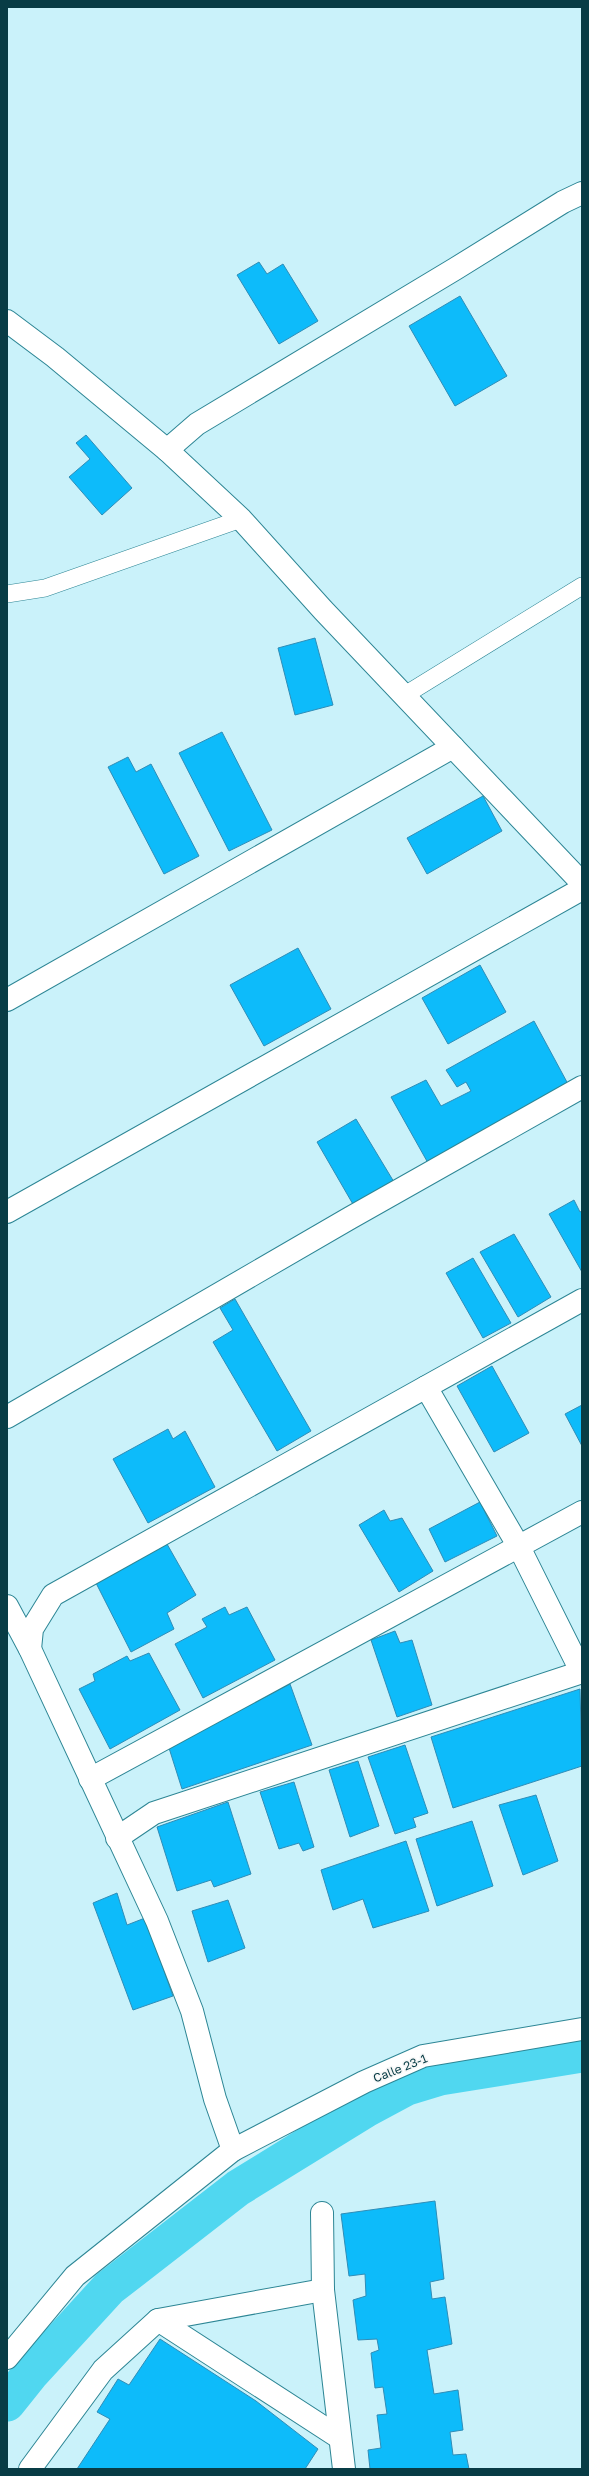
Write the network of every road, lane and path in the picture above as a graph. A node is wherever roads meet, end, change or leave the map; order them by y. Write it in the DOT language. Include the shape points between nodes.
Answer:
graph roads {
  1 [pos="582,193"];
  2 [pos="7,321"];
  3 [pos="167,450"];
  4 [pos="241,519"];
  5 [pos="582,586"];
  6 [pos="7,594"];
  7 [pos="405,695"];
  8 [pos="452,747"];
  9 [pos="582,883"];
  10 [pos="582,889"];
  11 [pos="7,1000"];
  12 [pos="582,1087"];
  13 [pos="7,1212"];
  14 [pos="582,1300"];
  15 [pos="426,1387"];
  16 [pos="7,1417"];
  17 [pos="582,1512"];
  18 [pos="519,1546"];
  19 [pos="7,1606"];
  20 [pos="30,1649"];
  21 [pos="582,1673"];
  22 [pos="90,1779"];
  23 [pos="117,1838"];
  24 [pos="582,2029"];
  25 [pos="233,2150"];
  26 [pos="322,2214"];
  27 [pos="323,2290"];
  28 [pos="158,2320"];
  29 [pos="7,2358"];
  30 [pos="340,2438"];
  31 [pos="30,2469"];
  32 [pos="344,2469"];
  1 -- 3 [label="street" via="563,202 455,270 196,424"];
  2 -- 3 [label="street" via="55,357"];
  3 -- 4 [label="street"];
  4 -- 6 [label="lane" via="45,588"];
  4 -- 7 [label="street" via="323,610"];
  5 -- 7 [label="lane"];
  7 -- 8 [label="street"];
  8 -- 9 [label="street"];
  8 -- 11 [label="street"];
  10 -- 13 [label="street"];
  12 -- 16 [label="street"];
  14 -- 15 [label="street"];
  15 -- 18 [label="street"];
  15 -- 20 [label="street" via="53,1595 32,1629"];
  17 -- 18 [label="street"];
  18 -- 21 [label="street"];
  18 -- 22 [label="street"];
  19 -- 20 [label="street"];
  20 -- 22 [label="street"];
  21 -- 23 [label="street" via="154,1813"];
  22 -- 23 [label="street"];
  23 -- 25 [label="street" via="157,1921 192,2011 215,2099"];
  24 -- 25 [label="street, Calle 23-1" via="423,2056 364,2082"];
  25 -- 29 [label="street, Calle 23-1" via="75,2276"];
  26 -- 27 [label="street"];
  27 -- 28 [label="street"];
  27 -- 30 [label="street"];
  28 -- 30 [label="street"];
  28 -- 31 [label="street" via="102,2370"];
  30 -- 32 [label="street"];
}
